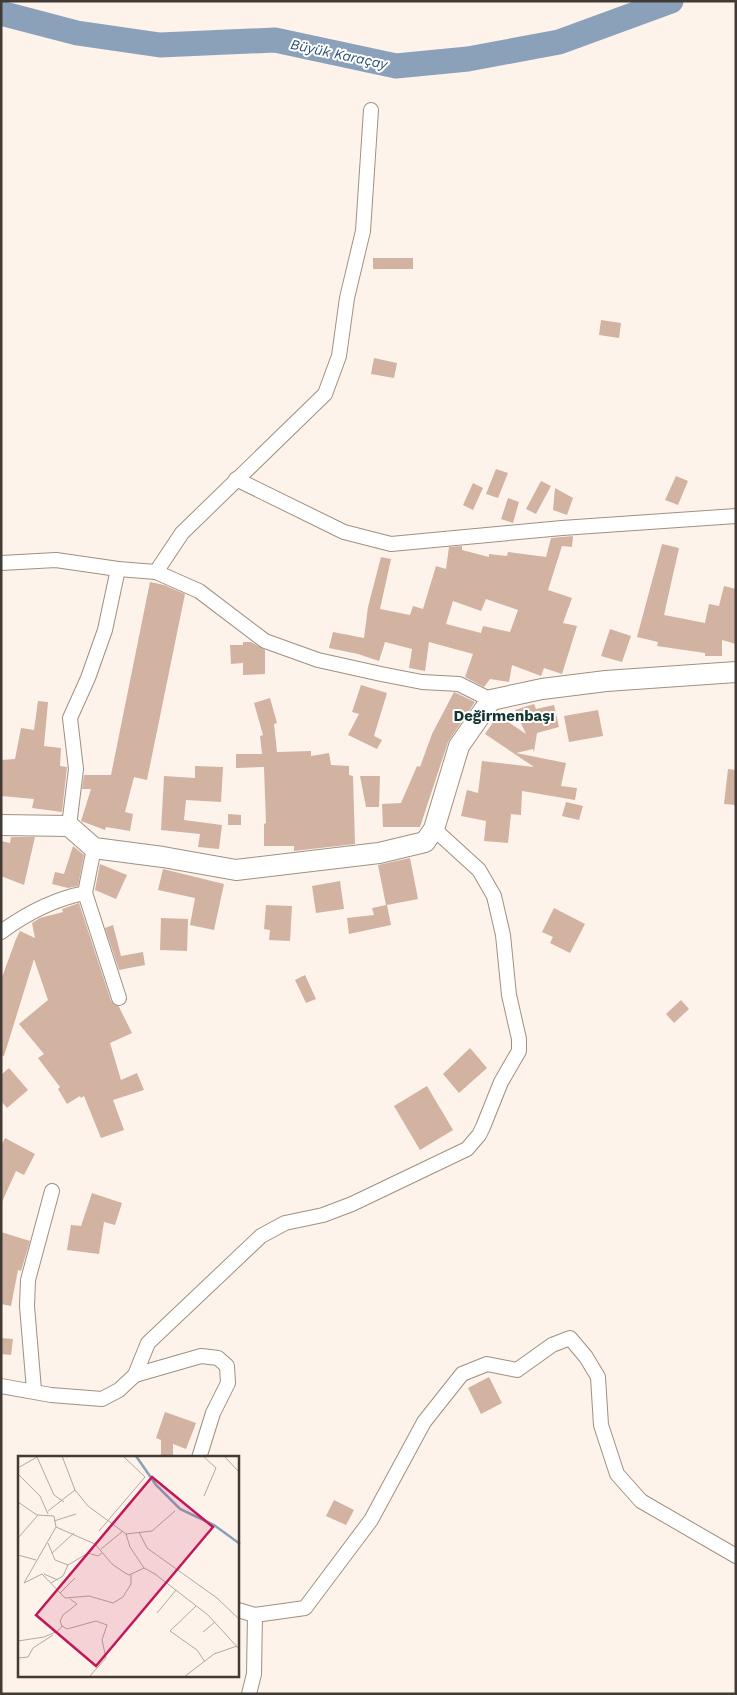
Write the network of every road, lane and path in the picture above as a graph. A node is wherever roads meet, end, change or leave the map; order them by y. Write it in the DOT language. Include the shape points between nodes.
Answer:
graph roads {
  1 [pos="371,110"];
  2 [pos="236,479"];
  3 [pos="736,516"];
  4 [pos="1,563"];
  5 [pos="118,569"];
  6 [pos="156,572"];
  7 [pos="736,672"];
  8 [pos="491,700"];
  9 [pos="1,825"];
  10 [pos="70,826"];
  11 [pos="434,829"];
  12 [pos="94,848"];
  13 [pos="85,893"];
  14 [pos="1,932"];
  15 [pos="119,998"];
  16 [pos="52,1191"];
  17 [pos="135,1375"];
  18 [pos="1,1386"];
  19 [pos="34,1390"];
  20 [pos="200,1456"];
  21 [pos="736,1556"];
  22 [pos="239,1610"];
  23 [pos="255,1615"];
  24 [pos="249,1694"];
  1 -- 2 [label="street" via="363,231 347,298 339,356 325,394"];
  2 -- 3 [label="street" via="344,532 391,544"];
  2 -- 6 [label="street" via="182,533"];
  4 -- 5 [label="street" via="56,560"];
  5 -- 6 [label="street"];
  5 -- 10 [label="street" via="105,630 70,718 76,769"];
  6 -- 8 [label="street" via="199,591 265,641 318,660 372,672 422,682 459,684"];
  7 -- 8 [label="street" via="560,687"];
  8 -- 11 [label="street" via="459,746"];
  9 -- 10 [label="street"];
  10 -- 12 [label="street"];
  11 -- 12 [label="street" via="425,842 379,854 236,870 163,856"];
  11 -- 17 [label="street" via="479,870 494,896 519,1039 518,1051 479,1135 467,1148 352,1204 285,1224 261,1236 148,1343"];
  12 -- 13 [label="street"];
  13 -- 14 [label="street" via="61,898 22,917"];
  13 -- 15 [label="street"];
  16 -- 19 [label="street" via="28,1280"];
  17 -- 19 [label="street" via="119,1390 102,1399 51,1395"];
  17 -- 20 [label="street" via="201,1356 218,1358 227,1366 228,1383 213,1413"];
  18 -- 19 [label="street"];
  21 -- 23 [label="street" via="640,1501 617,1474 602,1425 598,1377 570,1338 552,1345 517,1370 487,1364 462,1374 424,1422 371,1520 305,1608"];
  22 -- 23 [label="street"];
  23 -- 24 [label="street" via="254,1674"];
}
